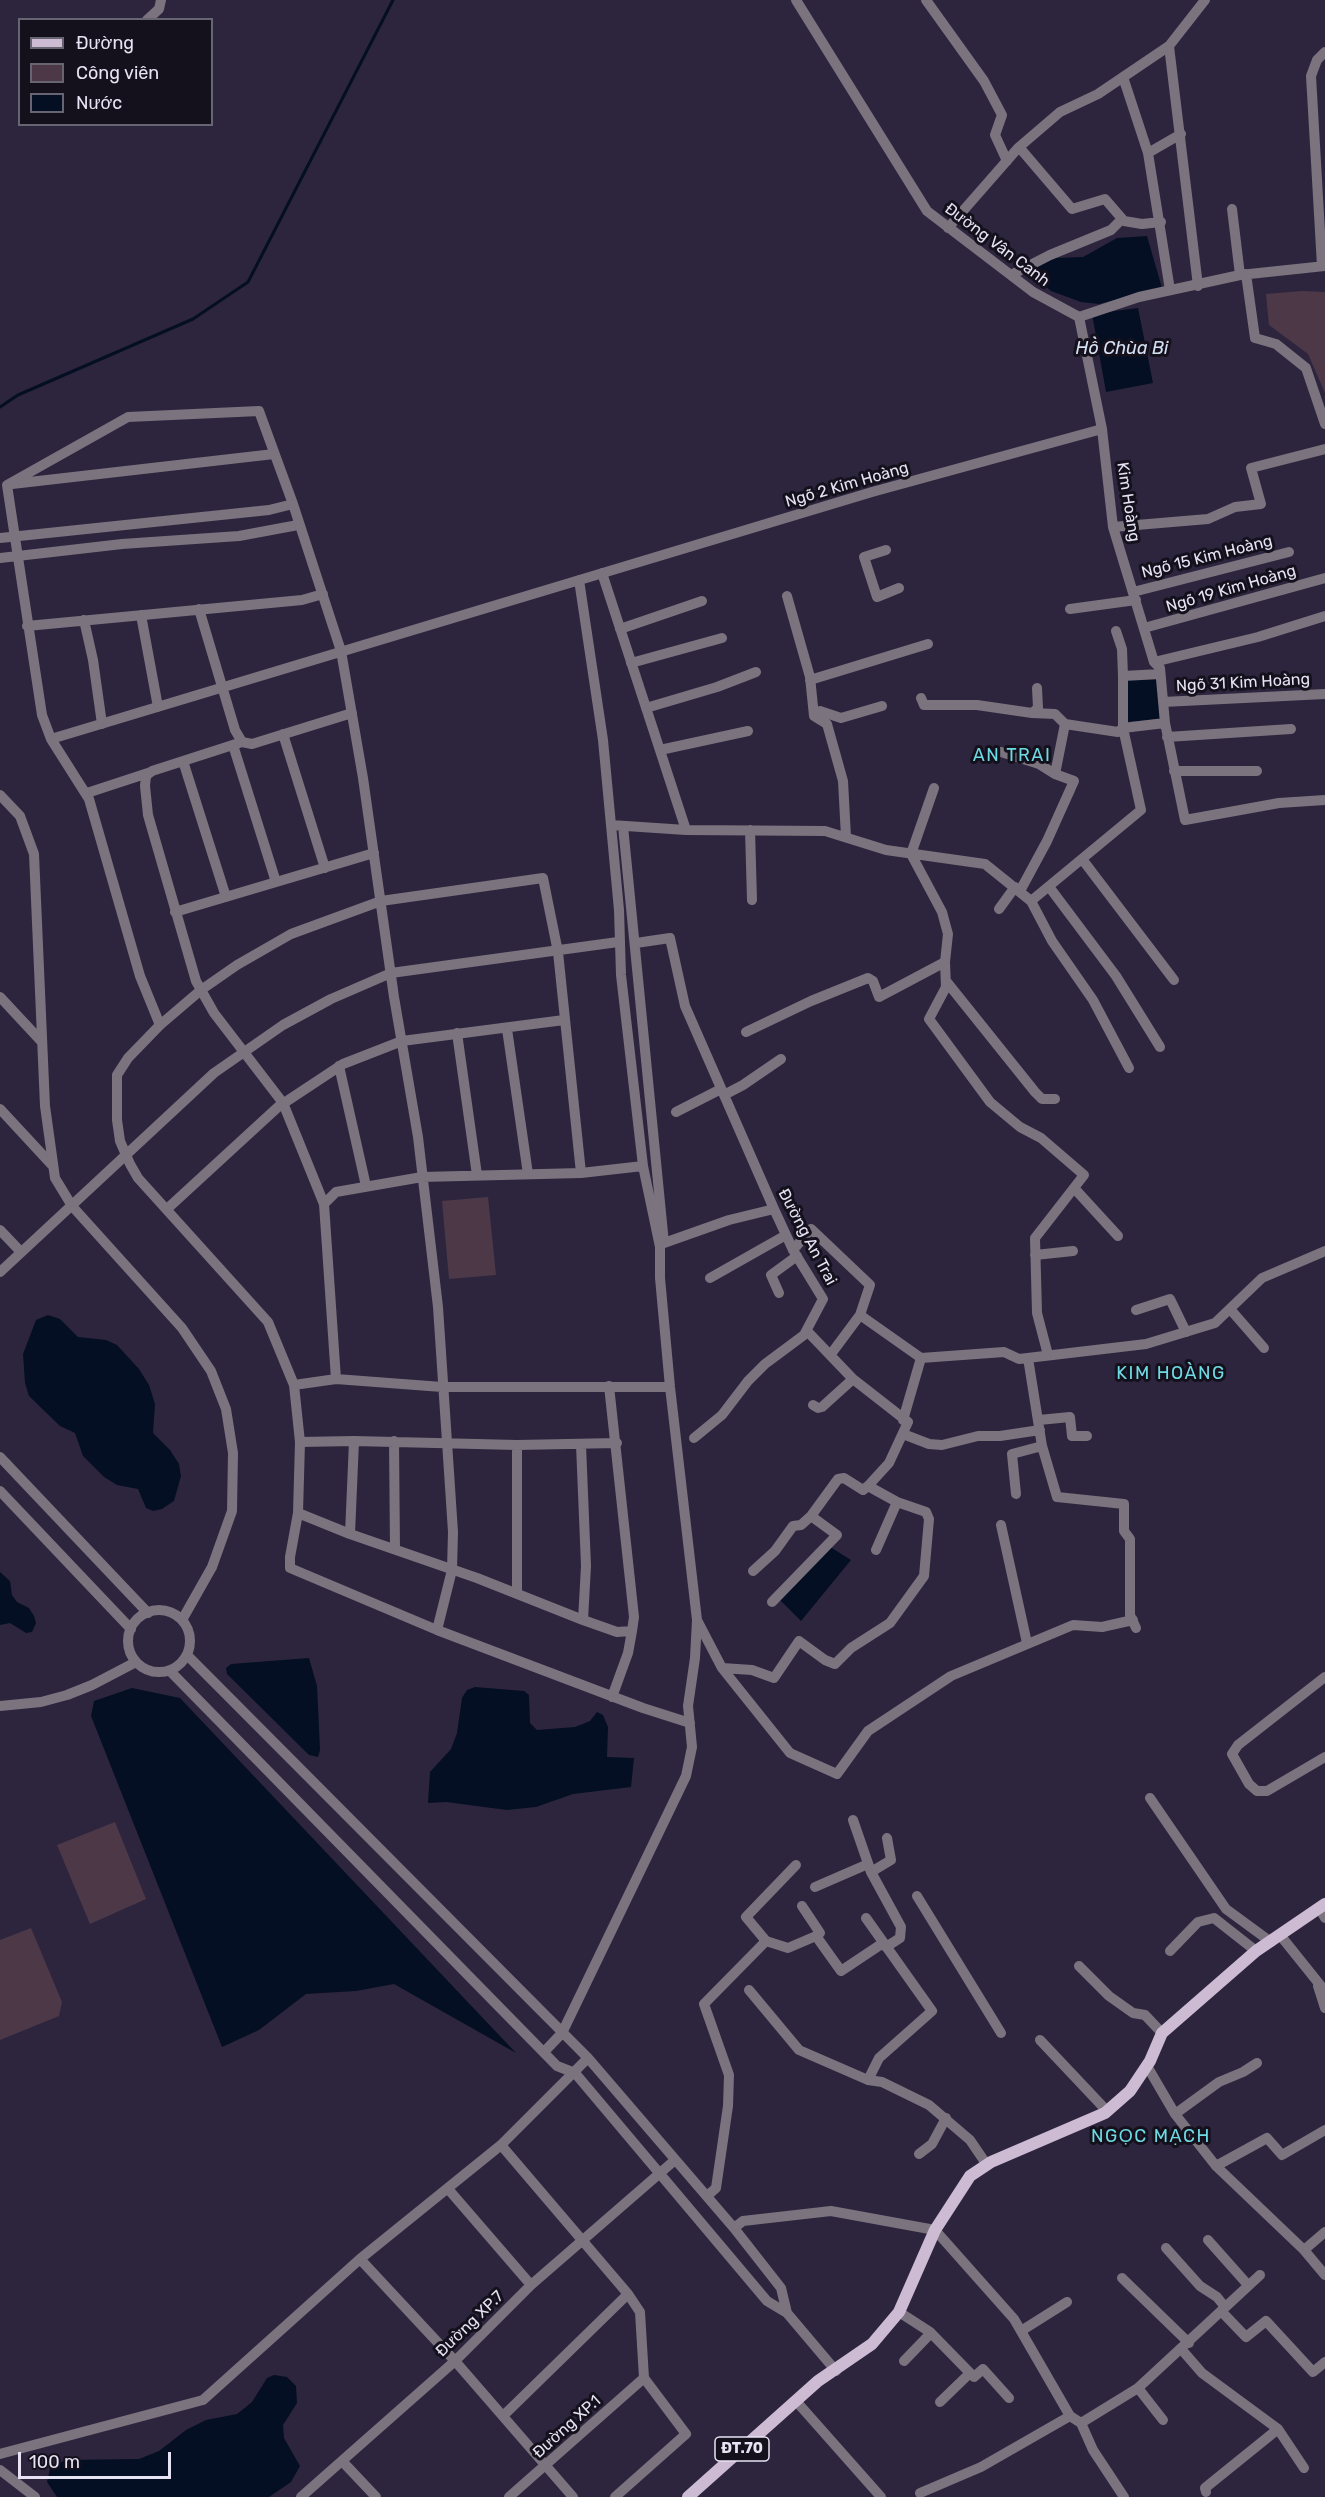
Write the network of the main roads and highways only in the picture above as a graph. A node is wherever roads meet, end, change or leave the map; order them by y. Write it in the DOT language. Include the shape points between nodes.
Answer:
graph roads {
  1 [pos="1323,1910"];
  2 [pos="688,2497"];
  1 -- 2 [label="main road, ĐT.70" via="1256,1951 1162,2033 1130,2091 1107,2111 970,2176 935,2230 899,2312 872,2344 796,2401"];
}
